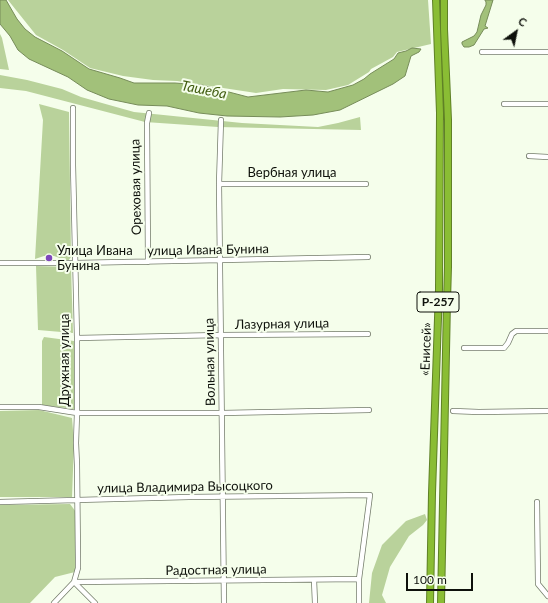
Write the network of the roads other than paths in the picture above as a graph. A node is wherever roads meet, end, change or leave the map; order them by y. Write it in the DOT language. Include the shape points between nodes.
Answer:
graph roads {
  1 [pos="436,0"];
  2 [pos="444,0"];
  3 [pos="482,52"];
  4 [pos="548,52"];
  5 [pos="504,104"];
  6 [pos="548,104"];
  7 [pos="73,108"];
  8 [pos="149,113"];
  9 [pos="221,120"];
  10 [pos="529,156"];
  11 [pos="548,157"];
  12 [pos="219,184"];
  13 [pos="366,184"];
  14 [pos="368,257"];
  15 [pos="220,260"];
  16 [pos="148,262"];
  17 [pos="0,263"];
  18 [pos="75,263"];
  19 [pos="548,331"];
  20 [pos="368,334"];
  21 [pos="221,335"];
  22 [pos="76,338"];
  23 [pos="464,348"];
  24 [pos="0,407"];
  25 [pos="369,410"];
  26 [pos="453,411"];
  27 [pos="548,411"];
  28 [pos="77,413"];
  29 [pos="222,413"];
  30 [pos="223,496"];
  31 [pos="77,500"];
  32 [pos="0,502"];
  33 [pos="536,502"];
  34 [pos="359,579"];
  35 [pos="314,580"];
  36 [pos="223,581"];
  37 [pos="74,582"];
  38 [pos="548,596"];
  39 [pos="54,603"];
  40 [pos="94,603"];
  41 [pos="224,603"];
  42 [pos="315,603"];
  43 [pos="359,603"];
  44 [pos="430,603"];
  45 [pos="441,603"];
  1 -- 44 [label="highway, «Енисей» / Р-257" via="440,113"];
  2 -- 45 [label="highway, «Енисей» / Р-257" via="448,120 448,267"];
  3 -- 4 [label="street"];
  5 -- 6 [label="street"];
  7 -- 18 [label="street, Дружная улица"];
  8 -- 16 [label="street, Ореховая улица"];
  9 -- 12 [label="street, Вольная улица"];
  10 -- 11 [label="street"];
  12 -- 13 [label="street, Вербная улица"];
  12 -- 15 [label="street, Вольная улица"];
  14 -- 15 [label="street, улица Ивана Бунина"];
  15 -- 16 [label="street, улица Ивана Бунина"];
  15 -- 21 [label="street, Вольная улица"];
  16 -- 18 [label="street, улица Ивана Бунина"];
  17 -- 18 [label="street, улица Ивана Бунина"];
  18 -- 22 [label="street, Дружная улица"];
  19 -- 23 [label="street" via="516,331 504,348"];
  20 -- 21 [label="street, Лазурная улица"];
  21 -- 22 [label="street, Лазурная улица"];
  21 -- 29 [label="street, Вольная улица"];
  22 -- 28 [label="street, Дружная улица"];
  24 -- 28 [label="street" via="39,406"];
  25 -- 29 [label="street"];
  26 -- 27 [label="street"];
  28 -- 29 [label="street"];
  28 -- 31 [label="street, Дружная улица"];
  29 -- 30 [label="street, Вольная улица"];
  30 -- 31 [label="street, улица Владимира Высоцкого"];
  30 -- 34 [label="street, улица Владимира Высоцкого" via="370,494"];
  30 -- 36 [label="street, Вольная улица"];
  31 -- 32 [label="street, улица Владимира Высоцкого"];
  31 -- 37 [label="street, Дружная улица" via="78,568"];
  33 -- 38 [label="street" via="538,584"];
  34 -- 35 [label="street, Радостная улица"];
  34 -- 43 [label="street"];
  35 -- 36 [label="street, Радостная улица"];
  35 -- 42 [label="street"];
  36 -- 37 [label="street, Радостная улица"];
  36 -- 41 [label="street, Вольная улица"];
  37 -- 39 [label="street"];
  37 -- 40 [label="street"];
}
